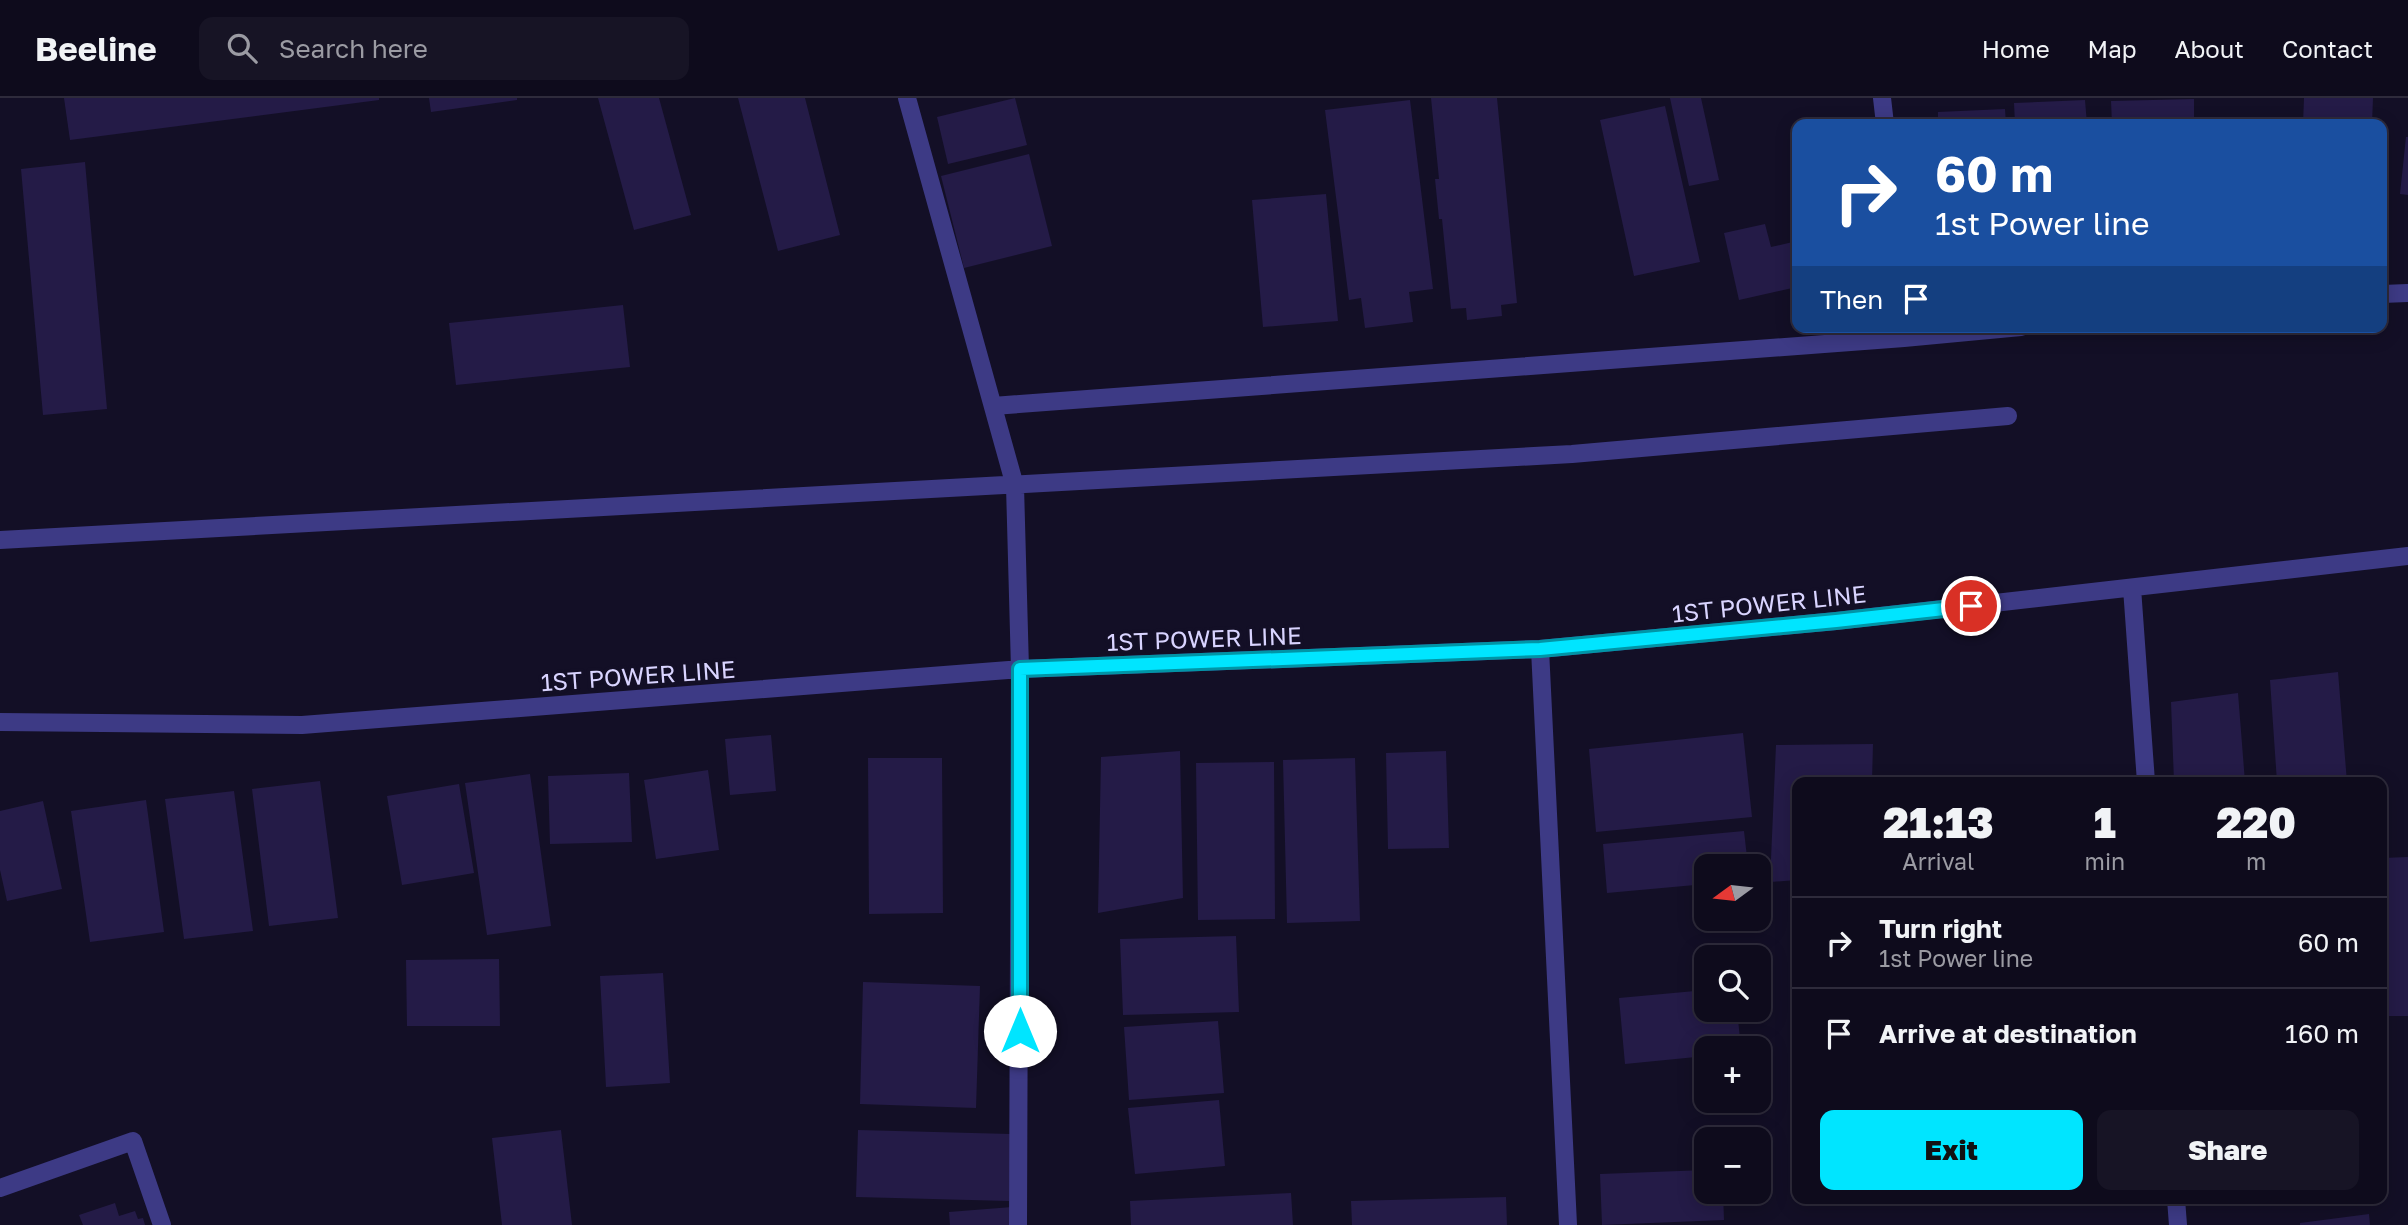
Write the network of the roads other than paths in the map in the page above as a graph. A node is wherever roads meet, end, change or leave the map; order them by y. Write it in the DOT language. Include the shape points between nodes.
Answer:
graph roads {
  1 [pos="907,98"];
  2 [pos="1882,98"];
  3 [pos="1884,119"];
  4 [pos="2408,293"];
  5 [pos="2387,295"];
  6 [pos="1903,333"];
  7 [pos="993,406"];
  8 [pos="2008,416"];
  9 [pos="1015,486"];
  10 [pos="0,540"];
  11 [pos="2408,556"];
  12 [pos="2132,588"];
  13 [pos="1540,649"];
  14 [pos="1020,669"];
  15 [pos="0,722"];
  16 [pos="2146,777"];
  17 [pos="0,1188"];
  18 [pos="2176,1204"];
  19 [pos="162,1225"];
  20 [pos="1018,1225"];
  21 [pos="1568,1225"];
  22 [pos="2178,1225"];
  1 -- 7 [label="street"];
  2 -- 3 [label="street"];
  4 -- 5 [label="street"];
  6 -- 7 [label="street"];
  7 -- 9 [label="street"];
  8 -- 9 [label="street" via="1572,454"];
  9 -- 10 [label="street"];
  9 -- 14 [label="street"];
  11 -- 12 [label="street, 1ST POWER LINE"];
  12 -- 13 [label="street, 1ST POWER LINE"];
  12 -- 16 [label="street"];
  13 -- 14 [label="street, 1ST POWER LINE"];
  13 -- 21 [label="street"];
  14 -- 15 [label="street, 1ST POWER LINE" via="302,725"];
  14 -- 20 [label="street"];
  17 -- 19 [label="street" via="133,1141"];
  18 -- 22 [label="street"];
}
